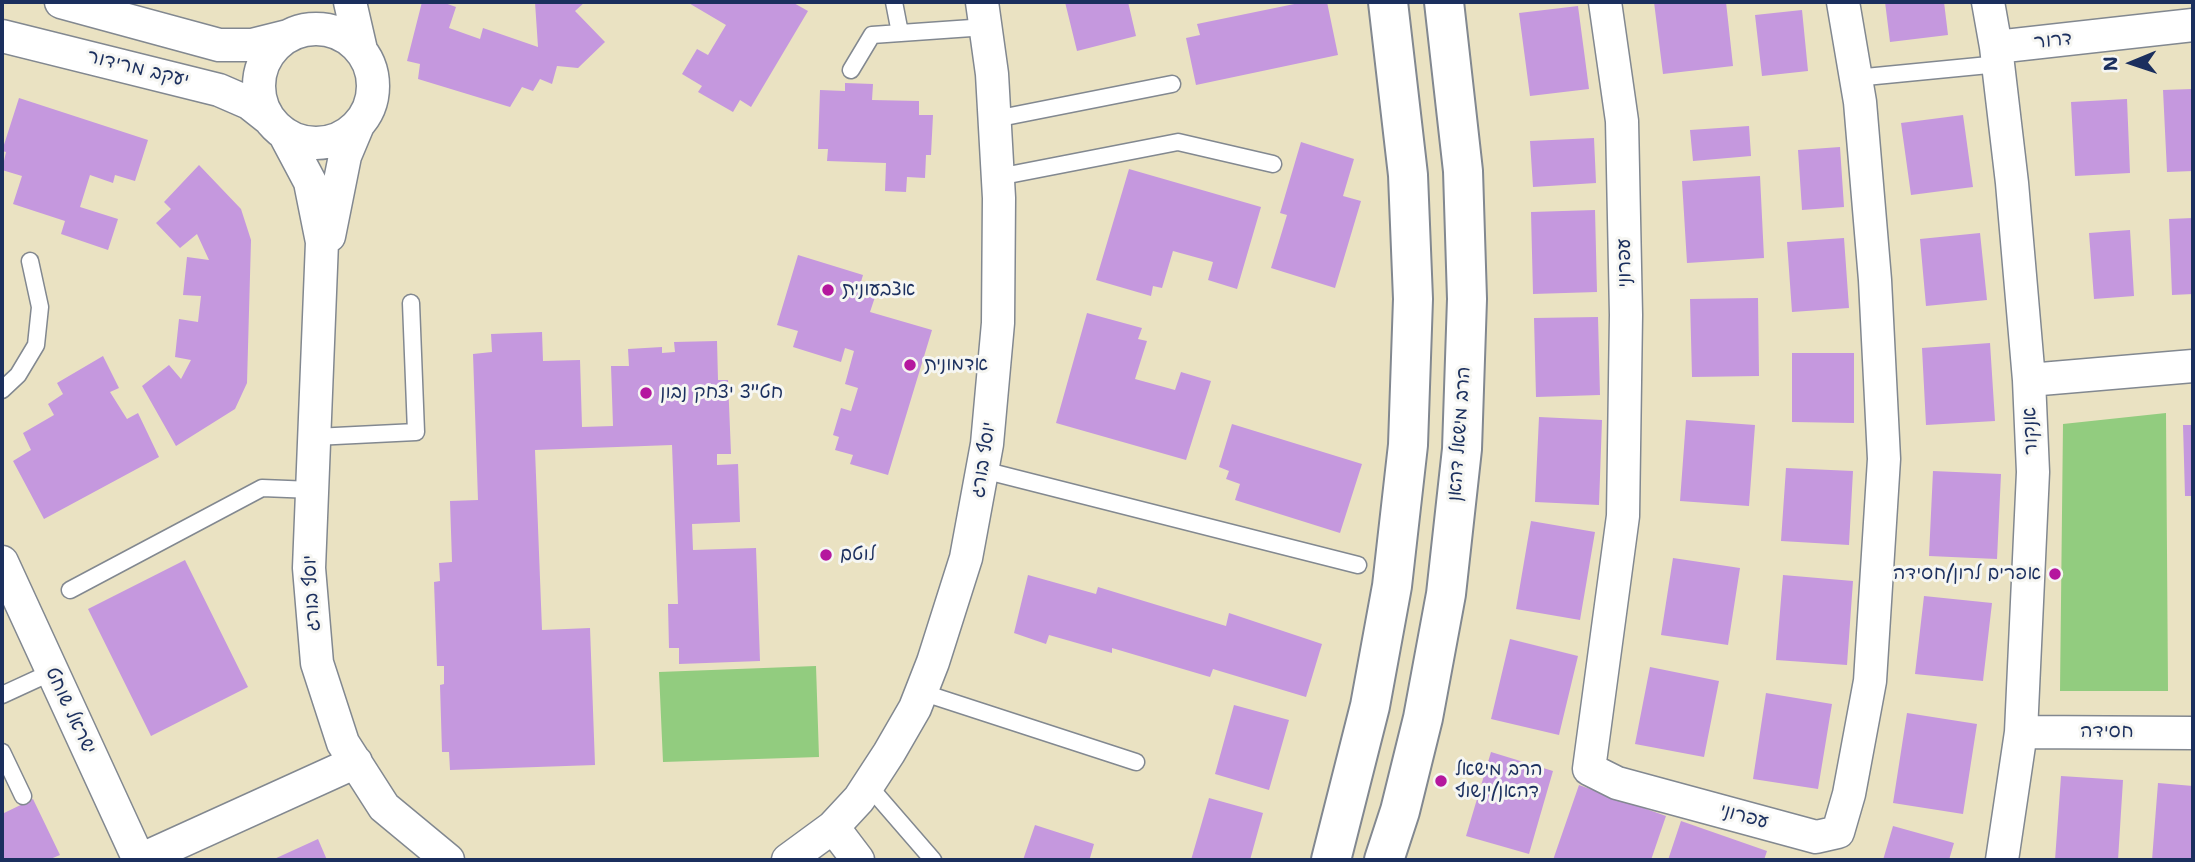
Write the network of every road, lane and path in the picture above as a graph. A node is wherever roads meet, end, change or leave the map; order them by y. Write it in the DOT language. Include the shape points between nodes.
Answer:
graph roads {
  1 [pos="61,2"];
  2 [pos="317,2"];
  3 [pos="350,2"];
  4 [pos="894,2"];
  5 [pos="1388,2"];
  6 [pos="1444,2"];
  7 [pos="1605,2"];
  8 [pos="1843,2"];
  9 [pos="1988,2"];
  10 [pos="984,14"];
  11 [pos="2193,25"];
  12 [pos="900,33"];
  13 [pos="292,34"];
  14 [pos="2,36"];
  15 [pos="361,50"];
  16 [pos="1998,55"];
  17 [pos="851,70"];
  18 [pos="1856,78"];
  19 [pos="1172,83"];
  20 [pos="995,119"];
  21 [pos="358,125"];
  22 [pos="276,126"];
  23 [pos="1273,164"];
  24 [pos="998,177"];
  25 [pos="30,261"];
  26 [pos="323,279"];
  27 [pos="411,303"];
  28 [pos="2193,366"];
  29 [pos="2029,380"];
  30 [pos="2,390"];
  31 [pos="315,437"];
  32 [pos="983,470"];
  33 [pos="313,490"];
  34 [pos="2,562"];
  35 [pos="1358,565"];
  36 [pos="69,590"];
  37 [pos="52,672"];
  38 [pos="921,692"];
  39 [pos="2,695"];
  40 [pos="2021,732"];
  41 [pos="2193,733"];
  42 [pos="2,752"];
  43 [pos="356,762"];
  44 [pos="1136,762"];
  45 [pos="868,785"];
  46 [pos="23,796"];
  47 [pos="833,827"];
  48 [pos="139,860"];
  49 [pos="448,860"];
  50 [pos="788,860"];
  51 [pos="858,860"];
  52 [pos="933,860"];
  53 [pos="1331,860"];
  54 [pos="1384,860"];
  55 [pos="2002,860"];
  1 -- 13 [label="street" via="219,45 252,45"];
  2 -- 13 [label="street"];
  3 -- 15 [label="street"];
  4 -- 12 [label="lane"];
  5 -- 53 [label="street" via="1408,175 1413,299 1408,445 1392,586 1370,706"];
  6 -- 54 [label="street, הרב מישאל דהאן" via="1463,171 1468,299 1462,449 1446,594 1423,718"];
  7 -- 18 [label="street, עפרוני" via="1622,121 1626,315 1623,516 1589,769 1617,783 1816,837 1838,832 1849,794 1870,681 1880,558 1884,459 1875,280"];
  8 -- 18 [label="street, עפרוני"];
  9 -- 16 [label="street, אנקור"];
  10 -- 12 [label="lane"];
  10 -- 20 [label="street, יוסף בורג"];
  11 -- 16 [label="street, דרור"];
  12 -- 17 [label="lane" via="872,35"];
  13 -- 15 [label="street" via="332,31"];
  13 -- 22 [label="street" via="274,47 261,70 260,97"];
  14 -- 22 [label="street, יעקב מרידור" via="219,90 239,98"];
  15 -- 21 [label="street" via="373,84"];
  16 -- 18 [label="lane"];
  16 -- 29 [label="street, אנקור"];
  19 -- 20 [label="lane"];
  20 -- 24 [label="street, יוסף בורג"];
  21 -- 22 [label="street" via="344,136 318,143 300,141"];
  21 -- 26 [label="street, יוסף בורג" via="340,178"];
  22 -- 26 [label="street, יוסף בורג" via="303,166 315,198"];
  23 -- 24 [label="lane" via="1178,142"];
  24 -- 32 [label="street, יוסף בורג" via="995,384"];
  25 -- 30 [label="lane" via="40,307 36,345 18,375"];
  26 -- 31 [label="street, יוסף בורג"];
  27 -- 31 [label="lane" via="416,432"];
  28 -- 29 [label="street"];
  29 -- 40 [label="street, אנקור" via="2033,472"];
  31 -- 33 [label="street, יוסף בורג"];
  32 -- 35 [label="lane"];
  32 -- 38 [label="street, יוסף בורג" via="966,558"];
  33 -- 36 [label="lane" via="262,488"];
  33 -- 43 [label="street, יוסף בורג" via="309,568 317,663 343,743"];
  34 -- 37 [label="street, ישראל שוחט"];
  37 -- 39 [label="lane"];
  37 -- 48 [label="street, ישראל שוחט"];
  38 -- 44 [label="lane"];
  38 -- 45 [label="street, יוסף בורג"];
  40 -- 41 [label="street, חסידה"];
  40 -- 55 [label="street, אנקור"];
  42 -- 46 [label="lane"];
  43 -- 48 [label="street"];
  43 -- 49 [label="street, יוסף בורג" via="384,807"];
  45 -- 47 [label="street, יוסף בורג"];
  45 -- 52 [label="lane"];
  47 -- 50 [label="street, יוסף בורג"];
  47 -- 51 [label="street"];
}
